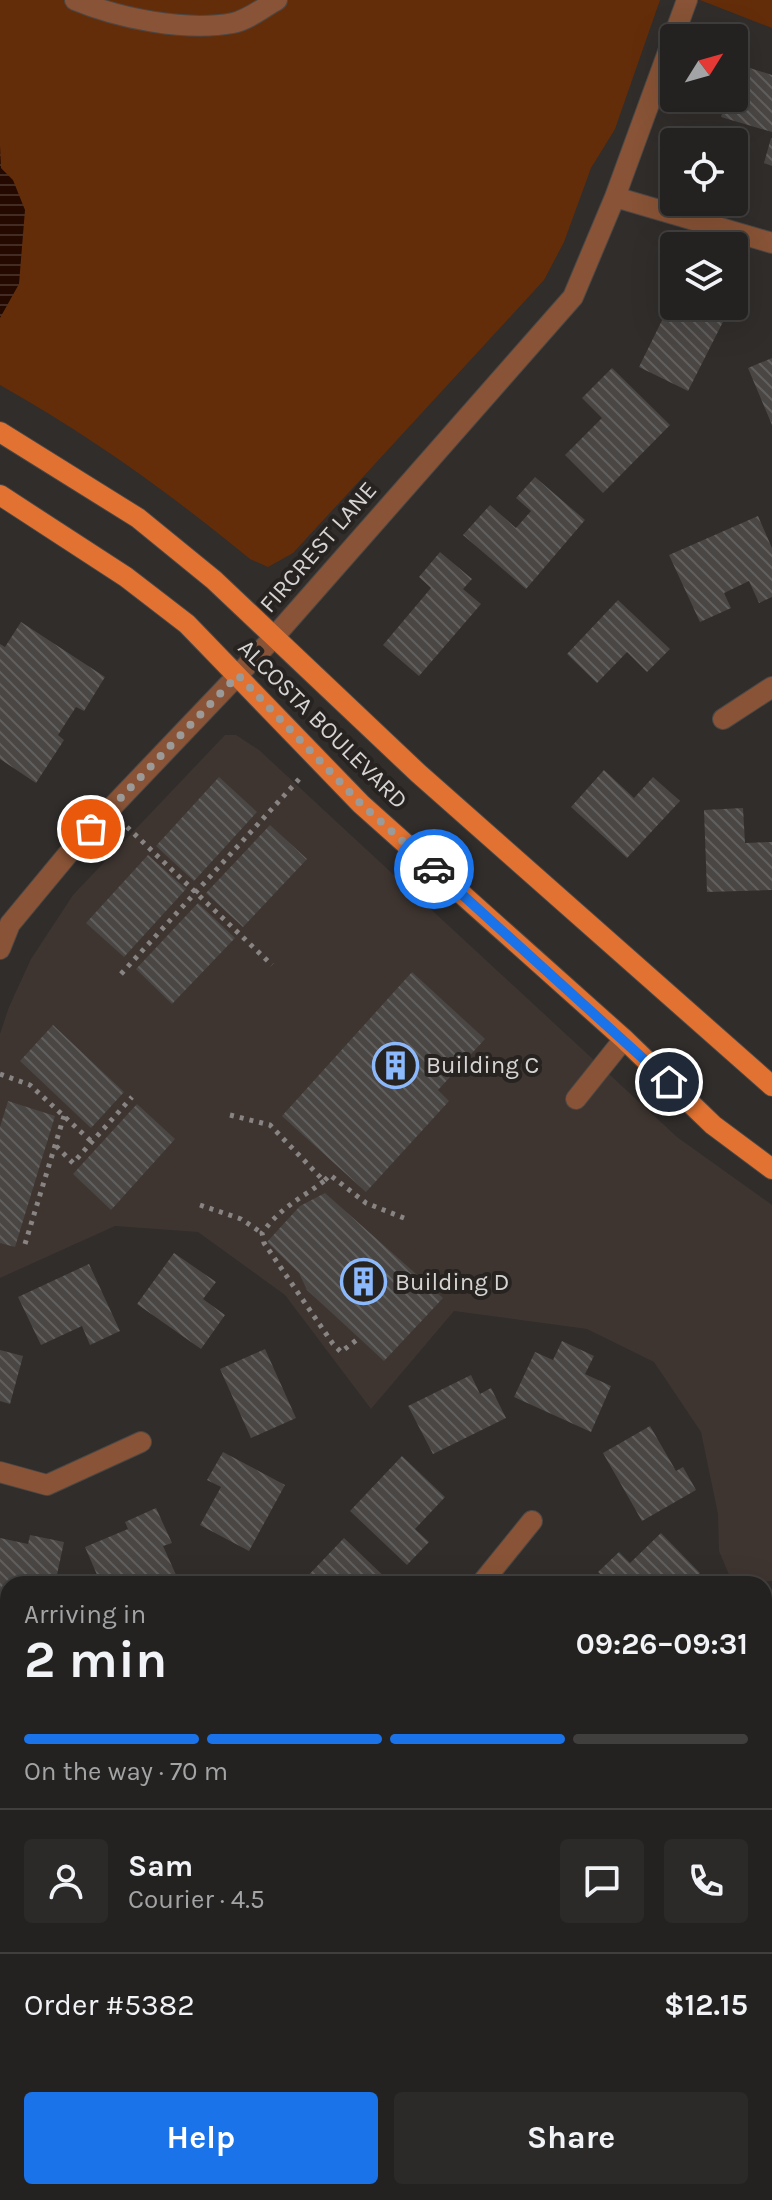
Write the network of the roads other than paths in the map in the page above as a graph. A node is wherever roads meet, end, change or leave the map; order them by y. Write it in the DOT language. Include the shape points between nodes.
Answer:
graph roads {
  1 [pos="75,0"];
  2 [pos="277,0"];
  3 [pos="687,0"];
  4 [pos="615,197"];
  5 [pos="772,243"];
  6 [pos="6,435"];
  7 [pos="0,495"];
  8 [pos="274,637"];
  9 [pos="238,675"];
  10 [pos="772,687"];
  11 [pos="723,719"];
  12 [pos="0,949"];
  13 [pos="624,1039"];
  14 [pos="772,1086"];
  15 [pos="576,1099"];
  16 [pos="772,1169"];
  17 [pos="141,1442"];
  18 [pos="0,1472"];
  19 [pos="532,1521"];
  20 [pos="487,1576"];
  1 -- 2 [label="street" via="137,20 193,24 235,23"];
  3 -- 4 [label="street, FIRCREST LANE"];
  4 -- 5 [label="street"];
  4 -- 8 [label="street, FIRCREST LANE" via="573,297"];
  6 -- 8 [label="main road, ALCOSTA BOULEVARD" via="138,518"];
  7 -- 9 [label="main road, ALCOSTA BOULEVARD" via="187,624"];
  8 -- 9 [label="street, FIRCREST LANE"];
  8 -- 14 [label="main road, ALCOSTA BOULEVARD" via="418,773"];
  9 -- 12 [label="street, FIRCREST LANE" via="109,810 10,924"];
  9 -- 13 [label="main road, ALCOSTA BOULEVARD" via="361,804"];
  10 -- 11 [label="street"];
  13 -- 15 [label="street"];
  13 -- 16 [label="main road, ALCOSTA BOULEVARD" via="713,1125"];
  17 -- 18 [label="street" via="47,1485"];
  19 -- 20 [label="street"];
}
